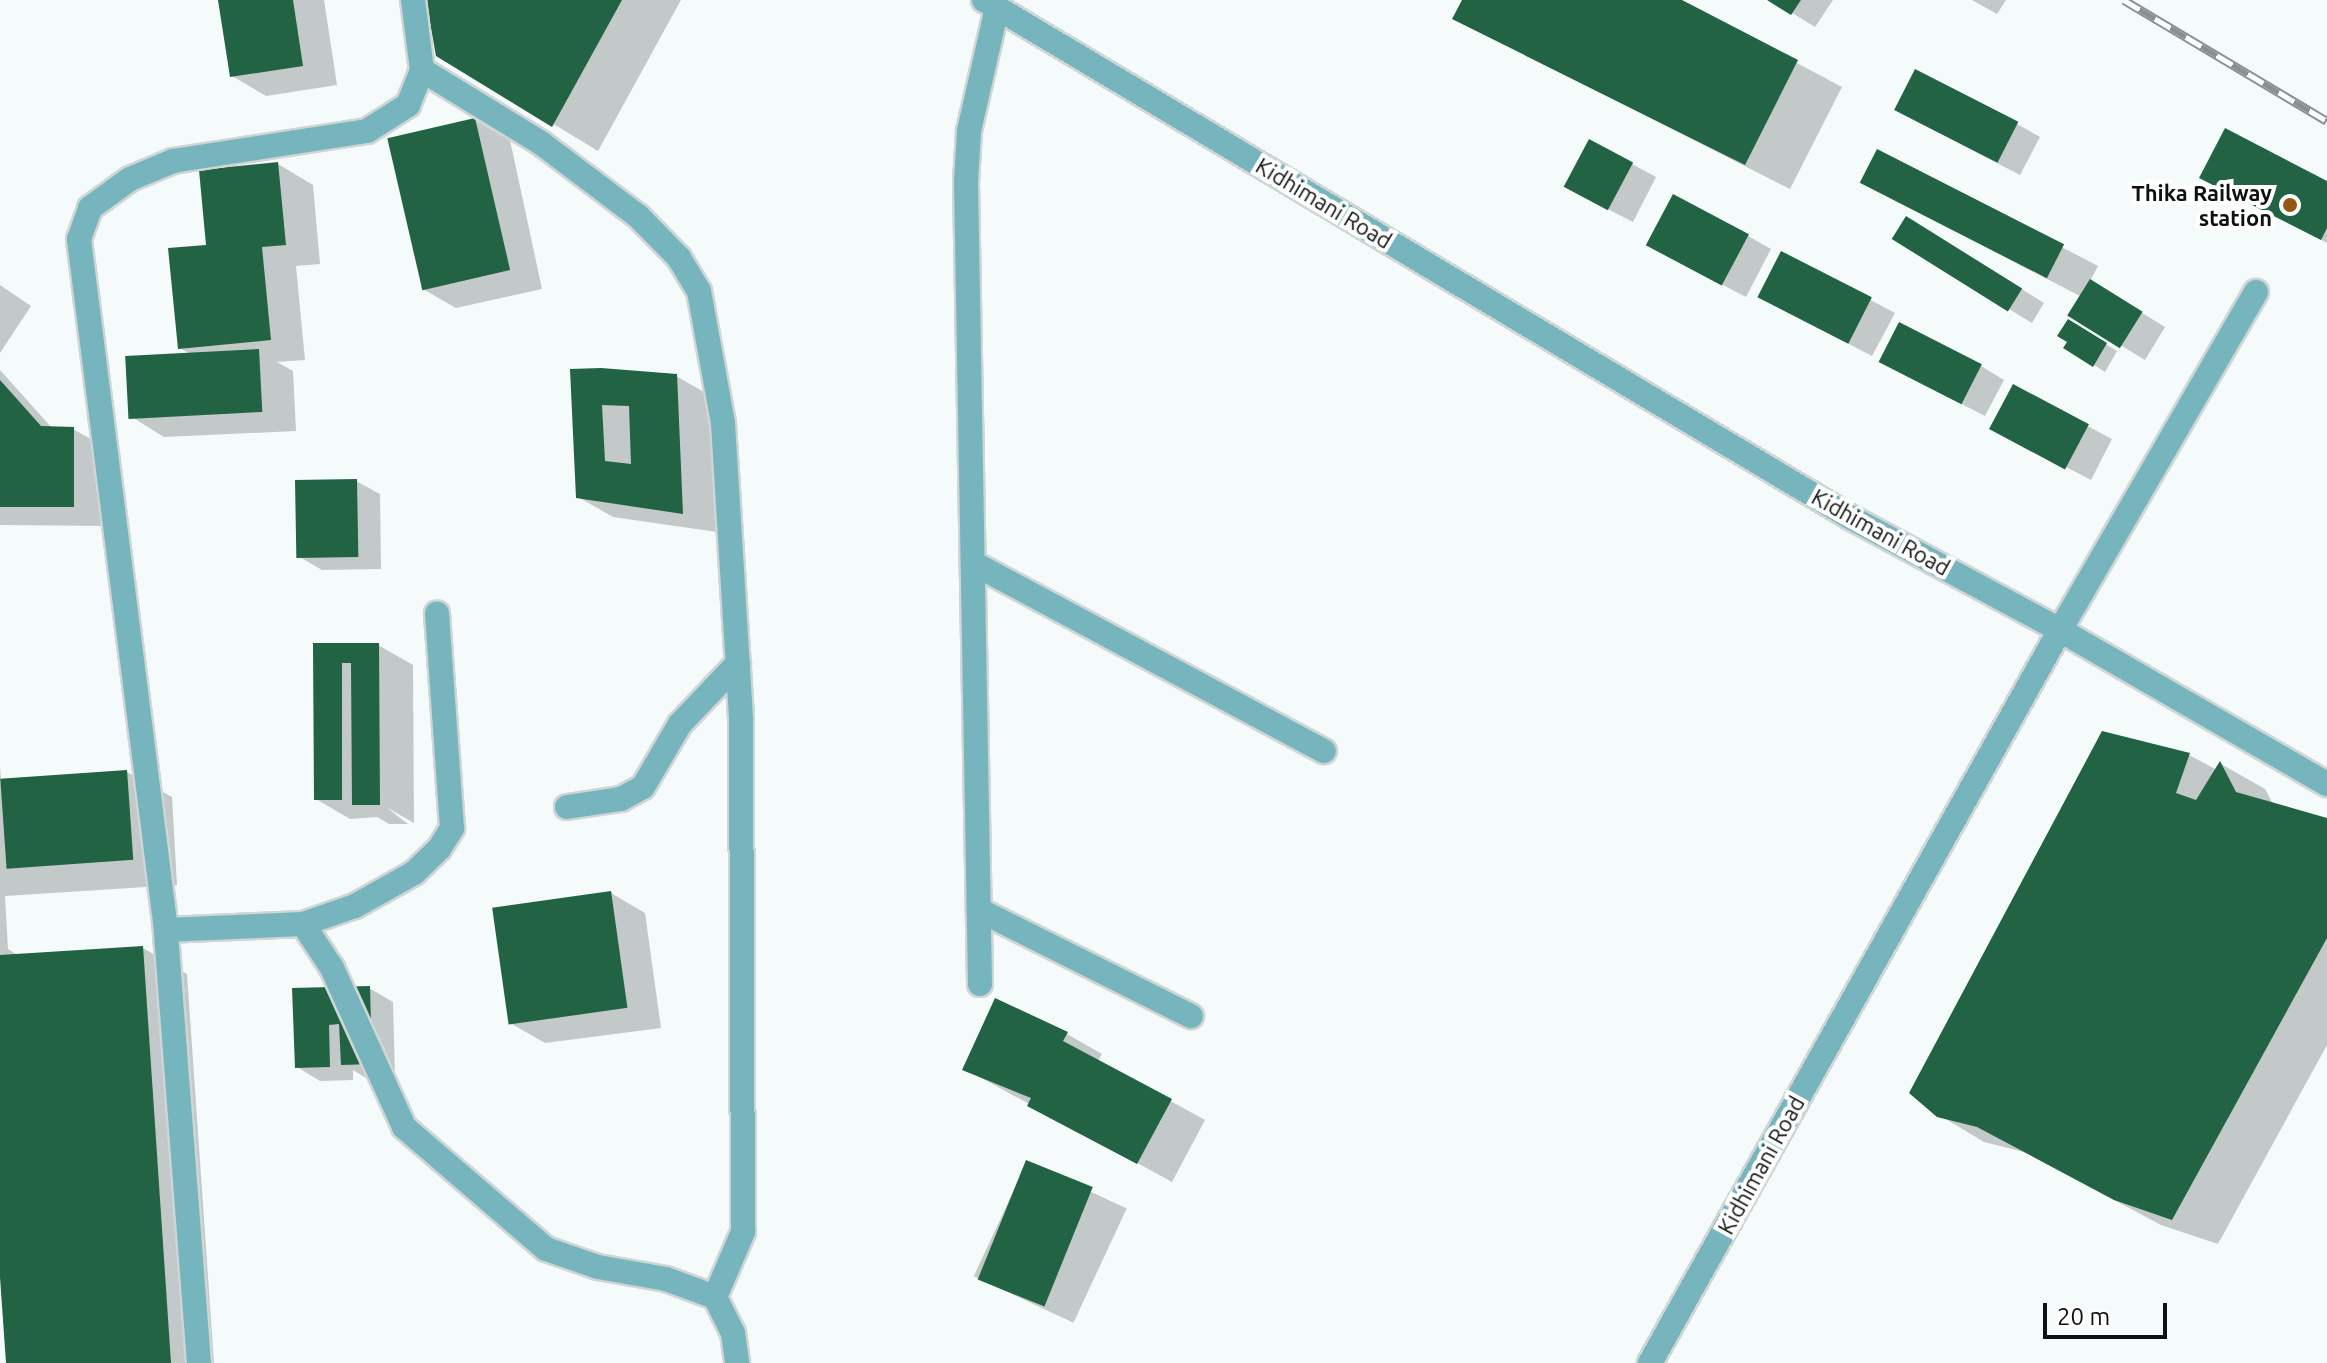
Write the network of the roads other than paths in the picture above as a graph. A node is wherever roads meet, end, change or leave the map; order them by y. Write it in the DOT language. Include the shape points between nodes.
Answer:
graph roads {
  1 [pos="413,0"];
  2 [pos="991,4"];
  3 [pos="422,70"];
  4 [pos="2256,292"];
  5 [pos="973,563"];
  6 [pos="437,614"];
  7 [pos="2060,630"];
  8 [pos="738,663"];
  9 [pos="1324,751"];
  10 [pos="2327,784"];
  11 [pos="567,807"];
  12 [pos="979,910"];
  13 [pos="303,924"];
  14 [pos="166,930"];
  15 [pos="980,984"];
  16 [pos="1191,1016"];
  17 [pos="715,1297"];
  18 [pos="199,1363"];
  19 [pos="737,1363"];
  20 [pos="1650,1363"];
  1 -- 3 [label="street"];
  2 -- 5 [label="street" via="969,131 966,182"];
  2 -- 7 [label="street, Kidhimani Road" via="1850,517"];
  3 -- 8 [label="street" via="541,143 638,216 679,258 699,291 723,423"];
  3 -- 14 [label="street" via="408,105 367,131 173,161 130,179 90,208 82,223 79,239"];
  4 -- 7 [label="street"];
  5 -- 9 [label="street"];
  5 -- 12 [label="street"];
  6 -- 13 [label="street" via="452,828 414,873 355,906"];
  7 -- 10 [label="street"];
  7 -- 20 [label="street, Kidhimani Road"];
  8 -- 11 [label="street" via="680,724 643,787 621,799"];
  8 -- 17 [label="street" via="743,1232"];
  12 -- 15 [label="street"];
  12 -- 16 [label="street"];
  13 -- 14 [label="street"];
  13 -- 17 [label="street" via="332,968 404,1127 441,1155 500,1214 546,1249"];
  14 -- 18 [label="street"];
  17 -- 19 [label="street" via="733,1333"];
}
